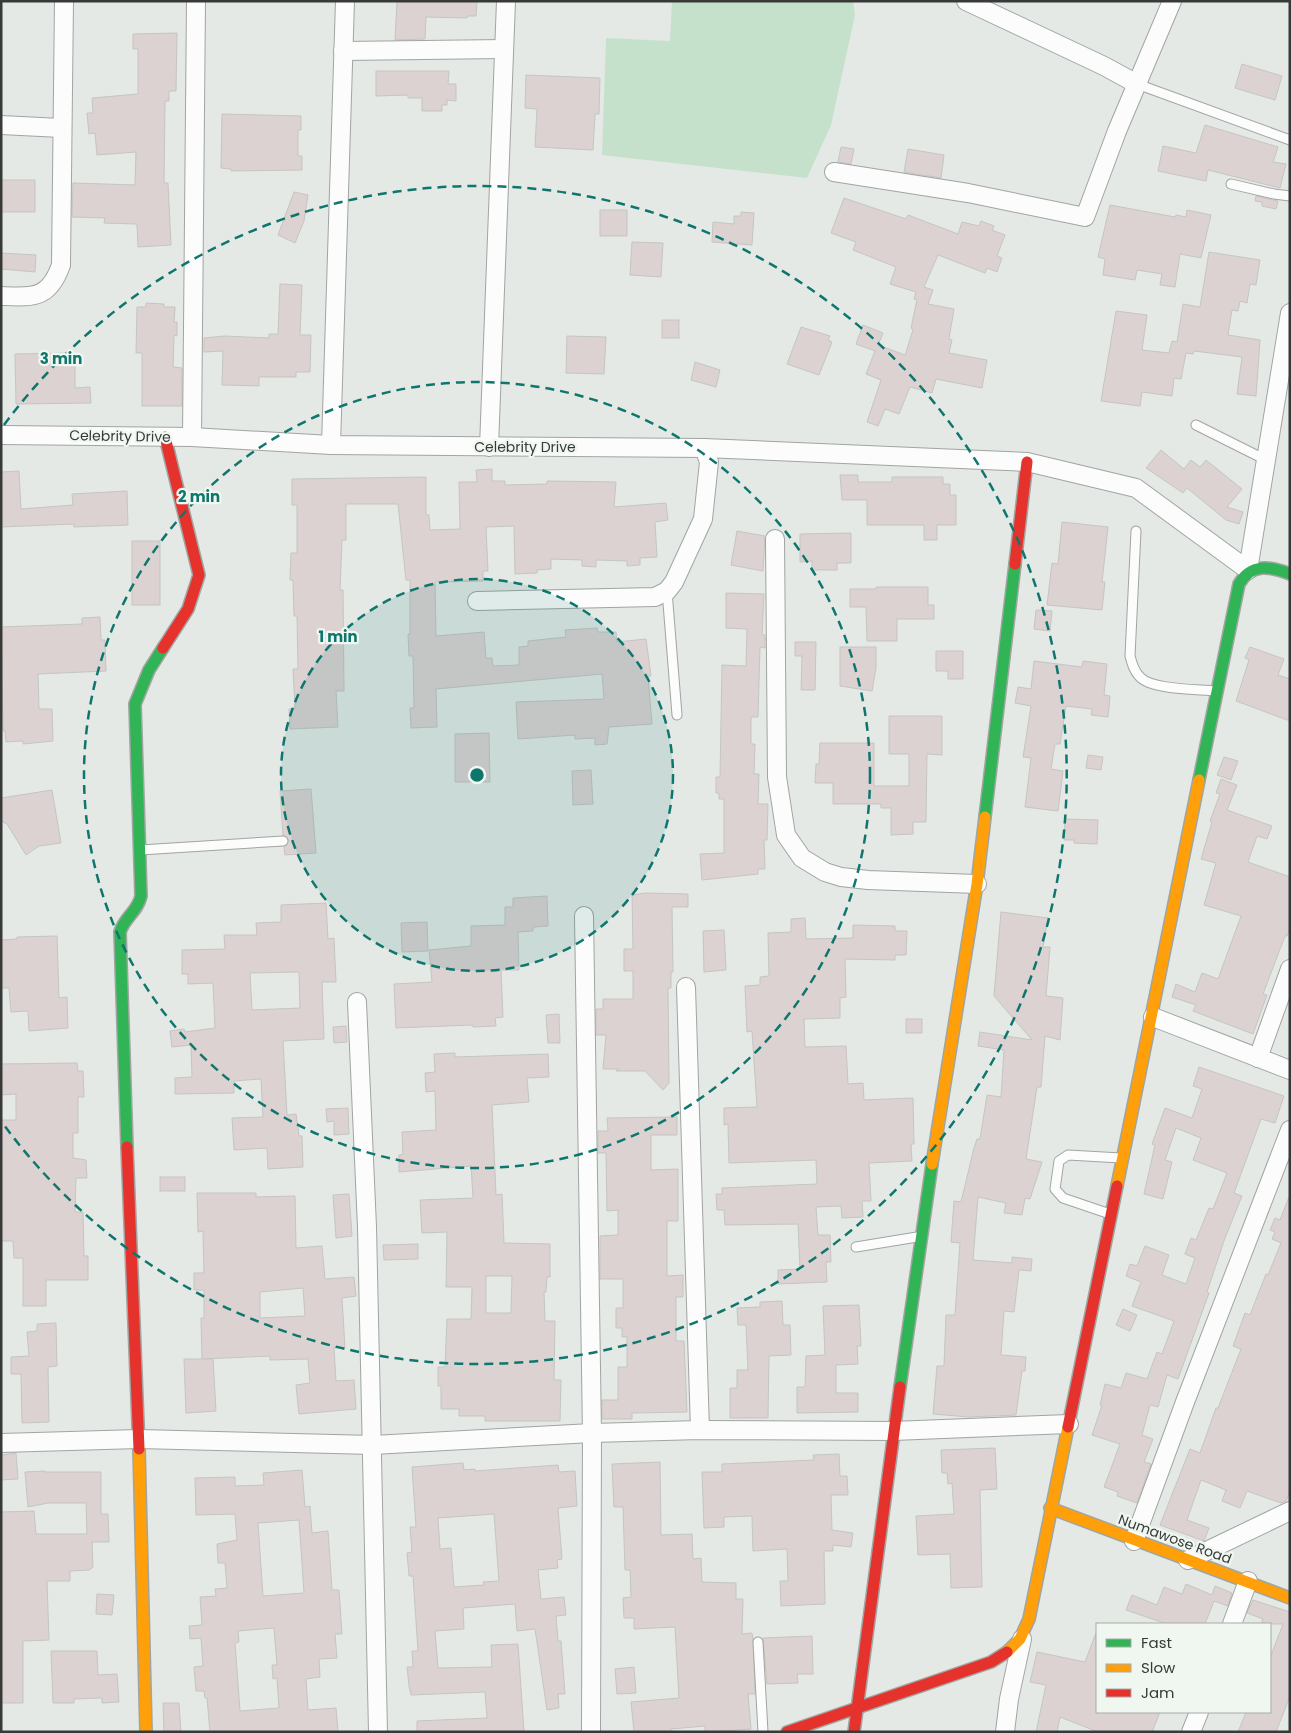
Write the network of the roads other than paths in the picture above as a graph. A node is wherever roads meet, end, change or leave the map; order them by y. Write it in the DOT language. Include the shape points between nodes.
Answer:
graph roads {
  1 [pos="64,1"];
  2 [pos="196,1"];
  3 [pos="345,1"];
  4 [pos="506,1"];
  5 [pos="966,1"];
  6 [pos="1172,1"];
  7 [pos="504,49"];
  8 [pos="343,51"];
  9 [pos="1137,84"];
  10 [pos="1,125"];
  11 [pos="61,128"];
  12 [pos="1290,140"];
  13 [pos="834,172"];
  14 [pos="1231,184"];
  15 [pos="1290,196"];
  16 [pos="1,296"];
  17 [pos="1290,313"];
  18 [pos="1196,425"];
  19 [pos="1,435"];
  20 [pos="165,437"];
  21 [pos="192,437"];
  22 [pos="331,445"];
  23 [pos="489,446"];
  24 [pos="704,448"];
  25 [pos="1266,460"];
  26 [pos="1027,462"];
  27 [pos="1136,531"];
  28 [pos="775,538"];
  29 [pos="1248,570"];
  30 [pos="1290,574"];
  31 [pos="667,591"];
  32 [pos="477,601"];
  33 [pos="1217,691"];
  34 [pos="677,715"];
  35 [pos="283,841"];
  36 [pos="140,850"];
  37 [pos="977,884"];
  38 [pos="584,916"];
  39 [pos="1290,969"];
  40 [pos="686,987"];
  41 [pos="357,1002"];
  42 [pos="1152,1017"];
  43 [pos="1258,1058"];
  44 [pos="1290,1070"];
  45 [pos="1290,1130"];
  46 [pos="1121,1158"];
  47 [pos="1110,1214"];
  48 [pos="920,1236"];
  49 [pos="856,1246"];
  50 [pos="1069,1424"];
  51 [pos="700,1430"];
  52 [pos="892,1431"];
  53 [pos="592,1434"];
  54 [pos="139,1439"];
  55 [pos="1,1443"];
  56 [pos="373,1445"];
  57 [pos="1050,1508"];
  58 [pos="1290,1510"];
  59 [pos="1134,1541"];
  60 [pos="1188,1560"];
  61 [pos="1248,1581"];
  62 [pos="1290,1598"];
  63 [pos="1232,1623"];
  64 [pos="1022,1638"];
  65 [pos="758,1642"];
  66 [pos="857,1709"];
  67 [pos="1199,1713"];
  68 [pos="146,1732"];
  69 [pos="378,1732"];
  70 [pos="591,1732"];
  71 [pos="763,1732"];
  72 [pos="787,1732"];
  73 [pos="854,1732"];
  74 [pos="1005,1732"];
  75 [pos="1191,1732"];
  1 -- 11 [label="street"];
  2 -- 21 [label="street"];
  3 -- 8 [label="street"];
  4 -- 7 [label="street"];
  5 -- 9 [label="street"];
  6 -- 9 [label="street"];
  7 -- 8 [label="street"];
  7 -- 23 [label="street"];
  8 -- 22 [label="street"];
  9 -- 12 [label="lane"];
  9 -- 13 [label="street" via="1085,217 968,193"];
  10 -- 11 [label="street"];
  11 -- 16 [label="street" via="61,265 56,279 35,297"];
  14 -- 15 [label="lane"];
  17 -- 25 [label="street"];
  18 -- 25 [label="lane"];
  19 -- 20 [label="street, Celebrity Drive"];
  20 -- 21 [label="street, Celebrity Drive"];
  20 -- 36 [label="street" via="199,575 192,602 150,668 135,704"];
  21 -- 22 [label="street, Celebrity Drive"];
  22 -- 23 [label="street, Celebrity Drive"];
  23 -- 24 [label="street, Celebrity Drive"];
  24 -- 26 [label="street, Celebrity Drive"];
  24 -- 31 [label="street" via="709,462 703,519 682,568"];
  25 -- 29 [label="street"];
  26 -- 29 [label="street, Celebrity Drive" via="1136,488"];
  26 -- 37 [label="street"];
  27 -- 33 [label="lane" via="1130,656 1134,669 1141,679 1152,684"];
  28 -- 37 [label="street" via="777,776 786,835 802,858 825,872 841,877"];
  29 -- 30 [label="street" via="1267,566"];
  29 -- 33 [label="street" via="1239,584"];
  31 -- 32 [label="street" via="655,598"];
  31 -- 34 [label="lane"];
  33 -- 42 [label="street"];
  35 -- 36 [label="lane"];
  36 -- 54 [label="street" via="141,902 124,920 120,932"];
  37 -- 48 [label="street"];
  38 -- 53 [label="street"];
  39 -- 43 [label="street"];
  40 -- 51 [label="street"];
  41 -- 56 [label="street"];
  42 -- 43 [label="street"];
  42 -- 46 [label="street"];
  43 -- 44 [label="street"];
  45 -- 59 [label="street"];
  46 -- 47 [label="street"];
  46 -- 47 [label="lane" via="1068,1155 1059,1161 1055,1189 1058,1194"];
  47 -- 50 [label="street"];
  48 -- 49 [label="lane"];
  48 -- 52 [label="street"];
  50 -- 52 [label="street"];
  50 -- 57 [label="street"];
  51 -- 52 [label="street"];
  51 -- 53 [label="street"];
  52 -- 66 [label="street"];
  53 -- 56 [label="street"];
  53 -- 70 [label="street"];
  54 -- 55 [label="street"];
  54 -- 56 [label="street"];
  54 -- 68 [label="street"];
  56 -- 69 [label="street"];
  57 -- 59 [label="street, Numawose Road"];
  57 -- 64 [label="street" via="1037,1582"];
  58 -- 60 [label="street"];
  59 -- 60 [label="street, Numawose Road"];
  60 -- 61 [label="street, Numawose Road"];
  61 -- 62 [label="street, Numawose Road"];
  61 -- 63 [label="street"];
  64 -- 66 [label="street" via="1012,1651 991,1662"];
  64 -- 74 [label="street"];
  65 -- 71 [label="lane"];
  66 -- 72 [label="street"];
  66 -- 73 [label="street"];
  67 -- 75 [label="street"];
}
